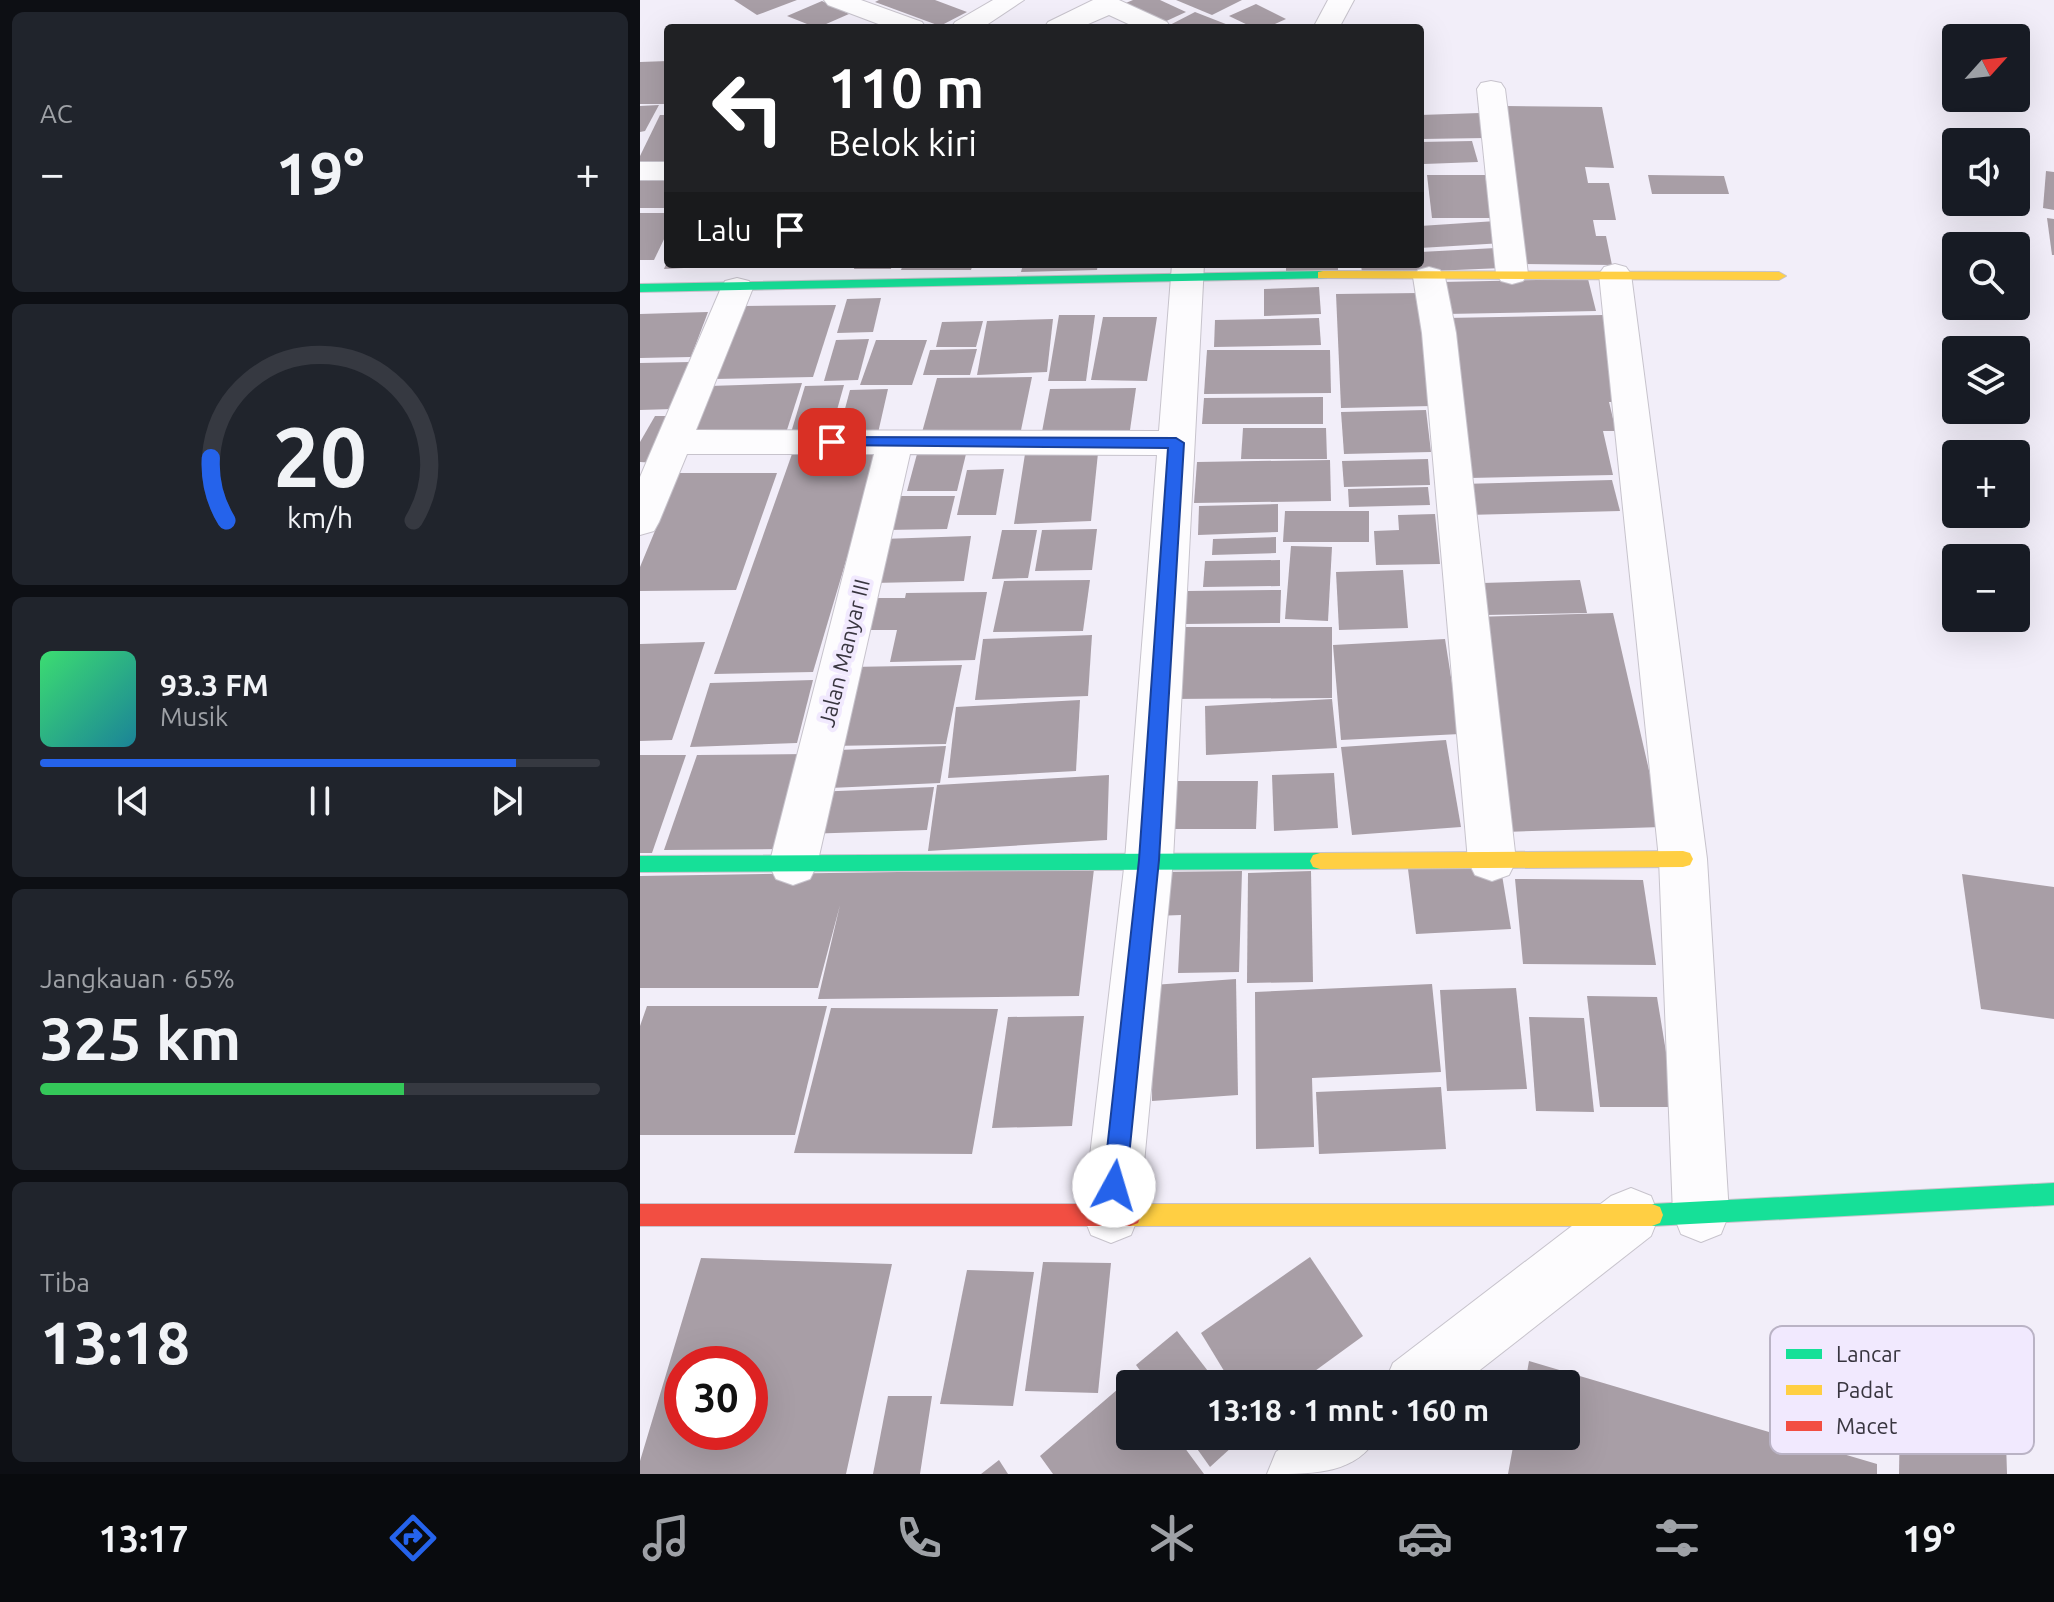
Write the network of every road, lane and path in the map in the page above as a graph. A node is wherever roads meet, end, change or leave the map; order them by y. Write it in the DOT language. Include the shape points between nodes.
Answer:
graph roads {
  1 [pos="837,0"];
  2 [pos="1011,0"];
  3 [pos="1341,0"];
  4 [pos="1108,2"];
  5 [pos="902,24"];
  6 [pos="971,24"];
  7 [pos="1065,24"];
  8 [pos="1150,24"];
  9 [pos="1328,24"];
  10 [pos="1491,89"];
  11 [pos="640,171"];
  12 [pos="664,171"];
  13 [pos="1188,270"];
  14 [pos="1350,270"];
  15 [pos="1512,274"];
  16 [pos="1615,274"];
  17 [pos="1779,276"];
  18 [pos="1429,277"];
  19 [pos="640,288"];
  20 [pos="737,288"];
  21 [pos="675,442"];
  22 [pos="895,442"];
  23 [pos="1176,443"];
  24 [pos="640,522"];
  25 [pos="1683,859"];
  26 [pos="1149,860"];
  27 [pos="1492,861"];
  28 [pos="640,864"];
  29 [pos="793,865"];
  30 [pos="2054,1194"];
  31 [pos="1701,1214"];
  32 [pos="640,1215"];
  33 [pos="1111,1215"];
  34 [pos="1631,1216"];
  35 [pos="1432,1370"];
  36 [pos="1329,1450"];
  37 [pos="1298,1474"];
  1 -- 5 [label="street"];
  2 -- 6 [label="street"];
  3 -- 9 [label="street"];
  4 -- 7 [label="street"];
  4 -- 8 [label="street"];
  10 -- 15 [label="street"];
  11 -- 12 [label="street"];
  13 -- 14 [label="street"];
  13 -- 20 [label="street"];
  13 -- 23 [label="street"];
  14 -- 18 [label="street"];
  15 -- 16 [label="street"];
  15 -- 18 [label="street"];
  16 -- 17 [label="street"];
  16 -- 25 [label="street"];
  18 -- 27 [label="street"];
  19 -- 20 [label="street"];
  20 -- 21 [label="street"];
  21 -- 22 [label="street"];
  21 -- 24 [label="street"];
  22 -- 23 [label="street"];
  22 -- 29 [label="street, Jalan Manyar III"];
  23 -- 26 [label="street"];
  25 -- 27 [label="street"];
  25 -- 31 [label="street"];
  26 -- 27 [label="street"];
  26 -- 29 [label="street"];
  26 -- 33 [label="street"];
  28 -- 29 [label="street"];
  30 -- 31 [label="street"];
  31 -- 34 [label="street"];
  32 -- 33 [label="street"];
  33 -- 34 [label="street"];
  34 -- 35 [label="street"];
  36 -- 37 [label="street"];
}
